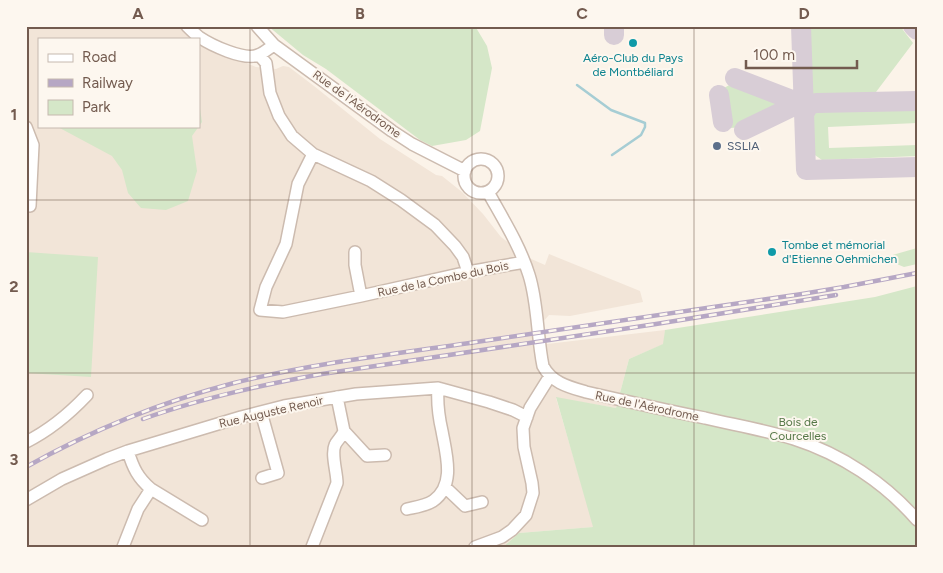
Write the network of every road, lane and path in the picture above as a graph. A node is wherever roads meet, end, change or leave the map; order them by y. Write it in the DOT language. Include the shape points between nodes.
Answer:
graph roads {
  1 [pos="187,26"];
  2 [pos="257,26"];
  3 [pos="274,44"];
  4 [pos="259,55"];
  5 [pos="26,127"];
  6 [pos="313,154"];
  7 [pos="465,171"];
  8 [pos="488,192"];
  9 [pos="30,206"];
  10 [pos="355,252"];
  11 [pos="524,263"];
  12 [pos="468,272"];
  13 [pos="362,296"];
  14 [pos="550,376"];
  15 [pos="438,388"];
  16 [pos="87,395"];
  17 [pos="337,397"];
  18 [pos="261,412"];
  19 [pos="527,416"];
  20 [pos="344,431"];
  21 [pos="26,442"];
  22 [pos="128,451"];
  23 [pos="385,454"];
  24 [pos="262,478"];
  25 [pos="445,487"];
  26 [pos="151,489"];
  27 [pos="26,500"];
  28 [pos="482,502"];
  29 [pos="407,509"];
  30 [pos="202,520"];
  31 [pos="917,520"];
  32 [pos="122,547"];
  33 [pos="312,547"];
  34 [pos="475,547"];
  1 -- 4 [label="street" via="209,43 235,54"];
  2 -- 3 [label="street, Rue de l'Aérodrome"];
  3 -- 4 [label="street"];
  3 -- 7 [label="street, Rue de l'Aérodrome" via="412,144"];
  4 -- 6 [label="street" via="266,63 270,93 279,116 292,136"];
  5 -- 9 [label="street" via="33,145"];
  6 -- 12 [label="street" via="372,181 435,225 463,257"];
  6 -- 13 [label="street, Rue de la Combe du Bois" via="298,184 286,244 266,287 260,310 283,312"];
  7 -- 8 [label="street" via="465,182 472,190 482,194"];
  7 -- 8 [label="street" via="478,160 493,164 498,172 498,182"];
  8 -- 11 [label="street"];
  10 -- 13 [label="street, Rue de la Combe du Bois"];
  11 -- 12 [label="street, Rue de la Combe du Bois"];
  11 -- 14 [label="street" via="531,284 543,366"];
  12 -- 13 [label="street, Rue de la Combe du Bois"];
  14 -- 19 [label="street"];
  14 -- 31 [label="street, Rue de l'Aérodrome" via="563,385 586,392 809,444 866,476 899,501"];
  15 -- 17 [label="street, Rue Auguste Renoir"];
  15 -- 19 [label="street, Rue Auguste Renoir"];
  15 -- 25 [label="street" via="448,469"];
  16 -- 21 [label="street" via="58,421"];
  17 -- 18 [label="street, Rue Auguste Renoir"];
  17 -- 20 [label="street"];
  18 -- 22 [label="street, Rue Auguste Renoir"];
  18 -- 24 [label="street" via="278,473"];
  19 -- 34 [label="street" via="523,437 533,493 526,515 502,537"];
  20 -- 23 [label="street" via="367,456"];
  20 -- 33 [label="street" via="333,454 337,484"];
  22 -- 26 [label="street" via="140,479"];
  22 -- 27 [label="street, Rue Auguste Renoir" via="62,479"];
  25 -- 28 [label="street" via="465,506"];
  25 -- 29 [label="street" via="424,506"];
  26 -- 30 [label="street"];
  26 -- 32 [label="street" via="138,508"];
}
